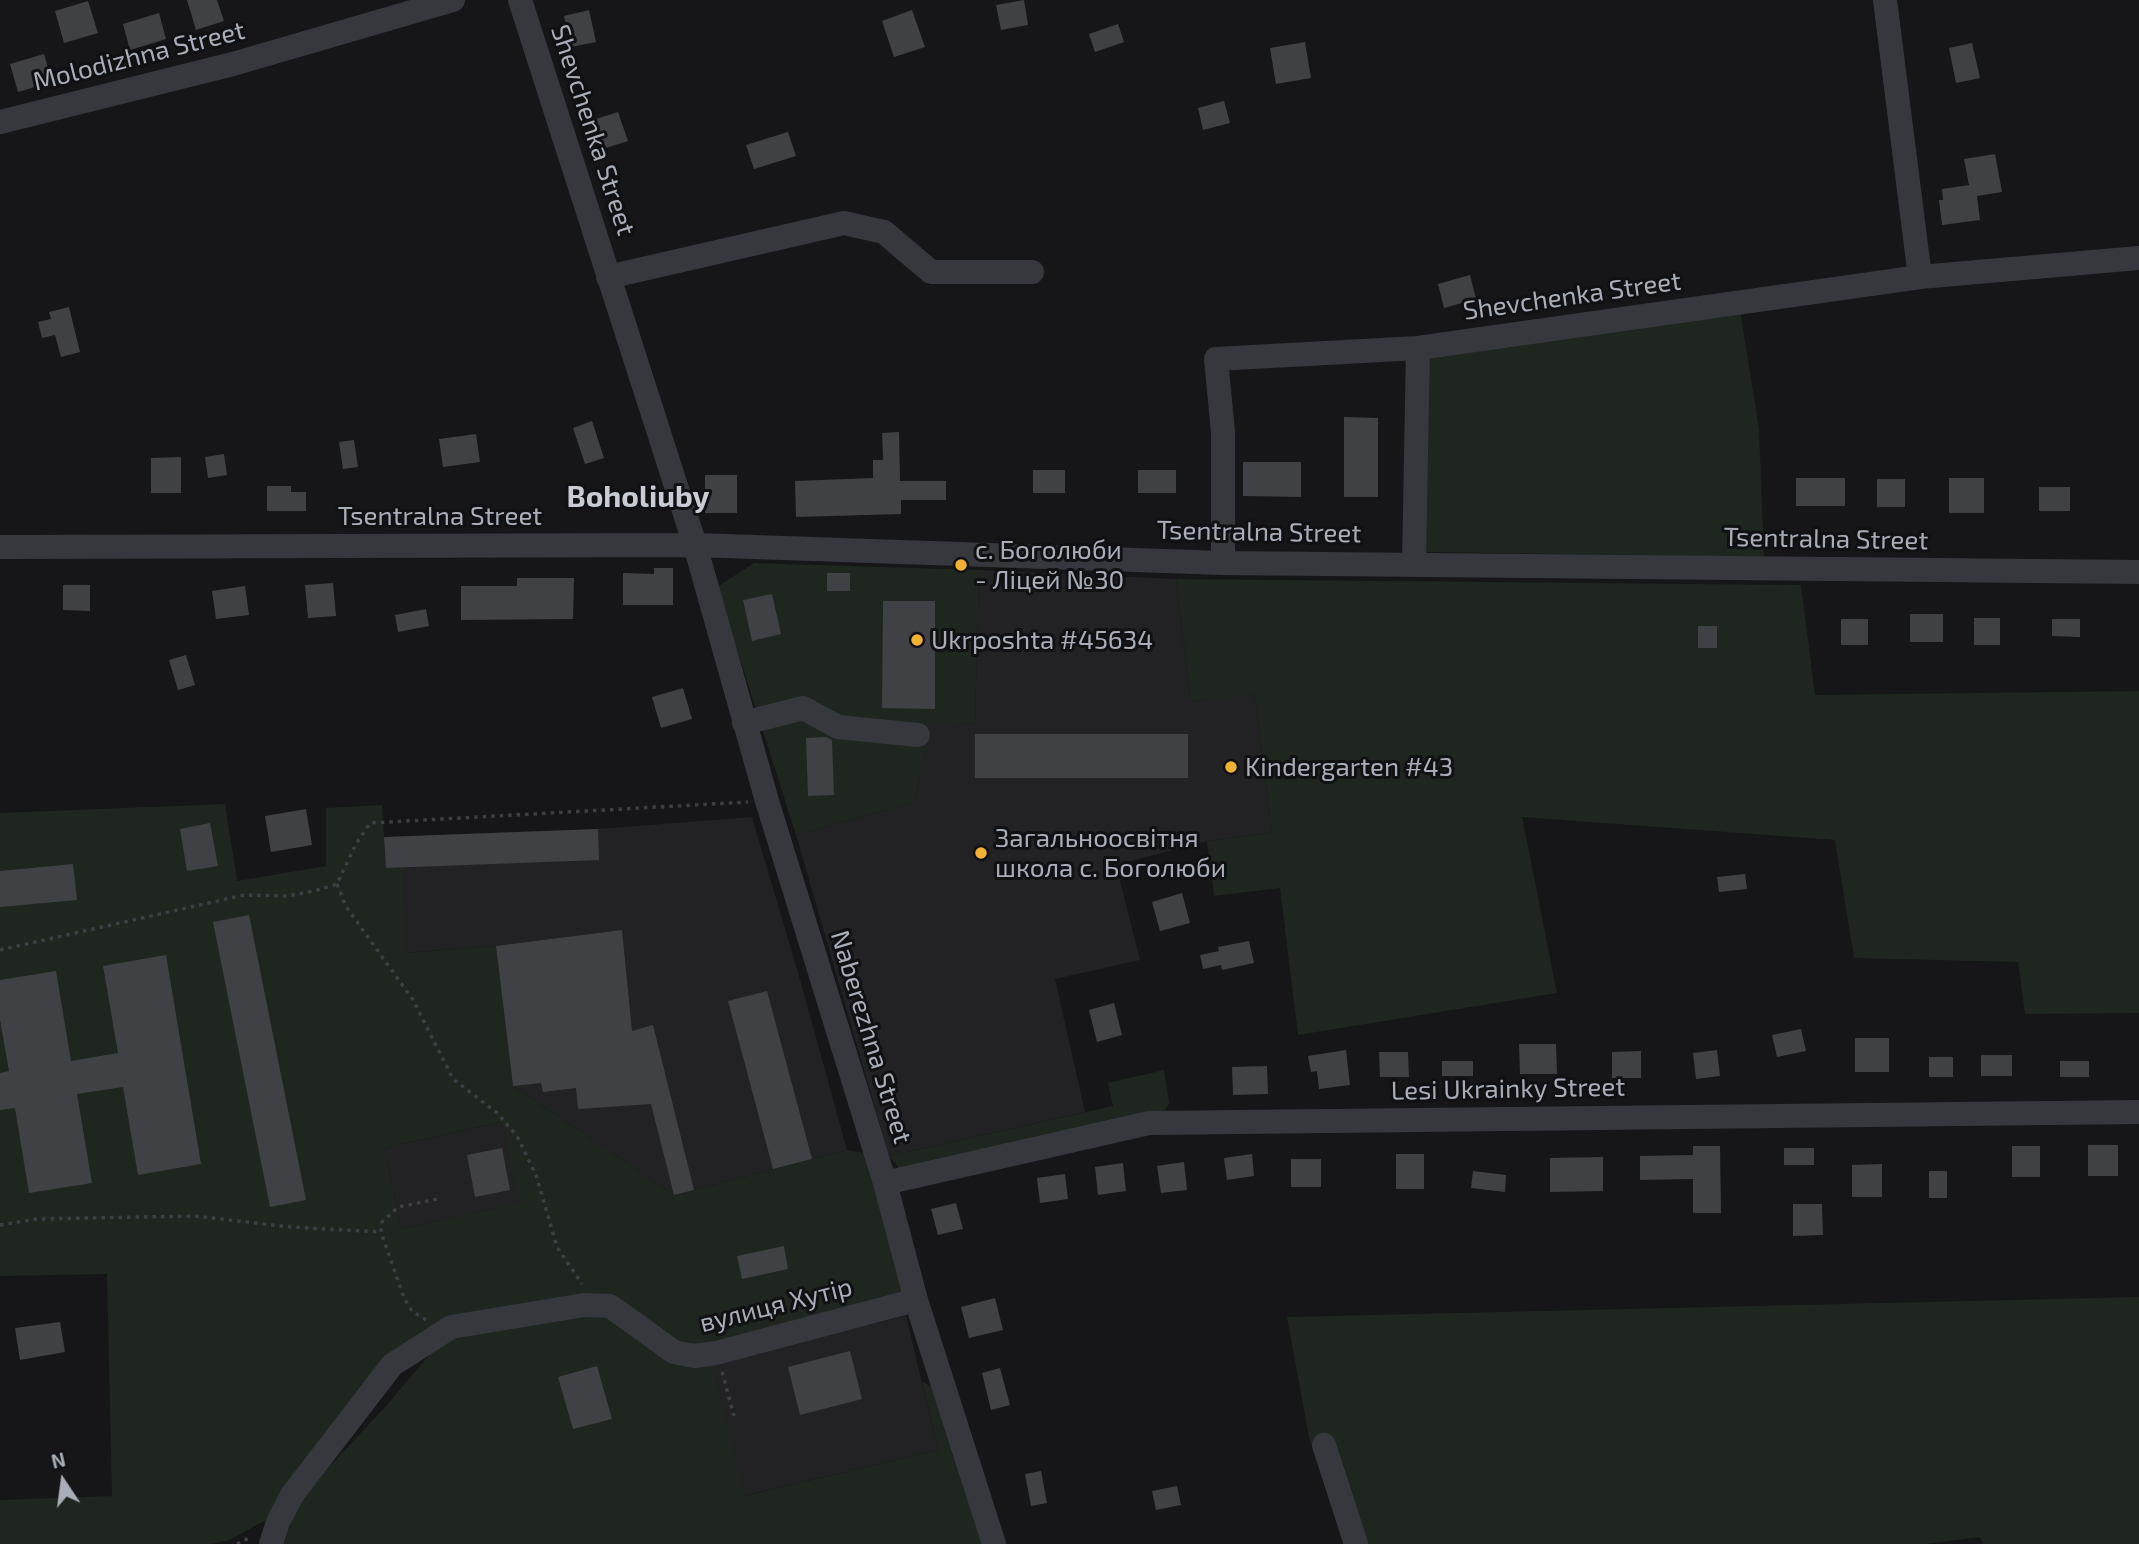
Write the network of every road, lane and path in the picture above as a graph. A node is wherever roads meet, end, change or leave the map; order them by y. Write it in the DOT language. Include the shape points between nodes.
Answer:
graph roads {
  1 [pos="453,0"];
  2 [pos="520,0"];
  3 [pos="1885,0"];
  4 [pos="0,122"];
  5 [pos="2139,258"];
  6 [pos="1032,272"];
  7 [pos="1920,276"];
  8 [pos="608,277"];
  9 [pos="1418,348"];
  10 [pos="695,545"];
  11 [pos="0,547"];
  12 [pos="1223,563"];
  13 [pos="1414,564"];
  14 [pos="2139,572"];
  15 [pos="744,723"];
  16 [pos="918,735"];
  17 [pos="767,801"];
  18 [pos="337,884"];
  19 [pos="0,950"];
  20 [pos="2139,1112"];
  21 [pos="885,1183"];
  22 [pos="438,1199"];
  23 [pos="0,1225"];
  24 [pos="381,1232"];
  25 [pos="916,1300"];
  26 [pos="584,1305"];
  27 [pos="451,1326"];
  28 [pos="716,1353"];
  29 [pos="734,1416"];
  30 [pos="1324,1446"];
  31 [pos="271,1544"];
  32 [pos="994,1544"];
  33 [pos="1356,1544"];
  1 -- 4 [label="street, Molodizhna Street" via="233,64"];
  2 -- 8 [label="street, Shevchenka Street"];
  3 -- 7 [label="street"];
  5 -- 7 [label="street, Shevchenka Street"];
  6 -- 8 [label="street, Shevchenka Street" via="932,272 884,232 844,223"];
  7 -- 9 [label="street, Shevchenka Street"];
  8 -- 10 [label="street, Shevchenka Street"];
  9 -- 12 [label="street, Shevchenka Street" via="1216,359 1223,432"];
  9 -- 13 [label="street"];
  10 -- 11 [label="street, Tsentralna Street"];
  10 -- 12 [label="street, Tsentralna Street"];
  10 -- 15 [label="street, Naberezhna Street"];
  12 -- 13 [label="street, Tsentralna Street"];
  13 -- 14 [label="street, Tsentralna Street"];
  15 -- 16 [label="street" via="803,708 838,727"];
  15 -- 17 [label="street, Naberezhna Street"];
  17 -- 18 [label="path" via="370,823"];
  17 -- 21 [label="street, Naberezhna Street"];
  18 -- 19 [label="path" via="287,896 244,895"];
  18 -- 26 [label="path" via="350,913 413,1000 453,1079 497,1113 517,1136 536,1175 557,1247 582,1282"];
  20 -- 21 [label="street, Lesi Ukrainky Street" via="1149,1123"];
  21 -- 25 [label="street, Naberezhna Street"];
  22 -- 24 [label="path" via="397,1207 382,1222"];
  23 -- 24 [label="path" via="37,1219 195,1216"];
  24 -- 27 [label="path" via="412,1311 428,1321"];
  25 -- 28 [label="street, вулиця Хутір"];
  25 -- 32 [label="street, Naberezhna Street"];
  26 -- 27 [label="street, вулиця Хутір"];
  26 -- 28 [label="street, вулиця Хутір" via="610,1306 674,1352 694,1356"];
  27 -- 31 [label="street, вулиця Хутір" via="392,1364 292,1495"];
  28 -- 29 [label="path"];
  30 -- 33 [label="street"];
}
